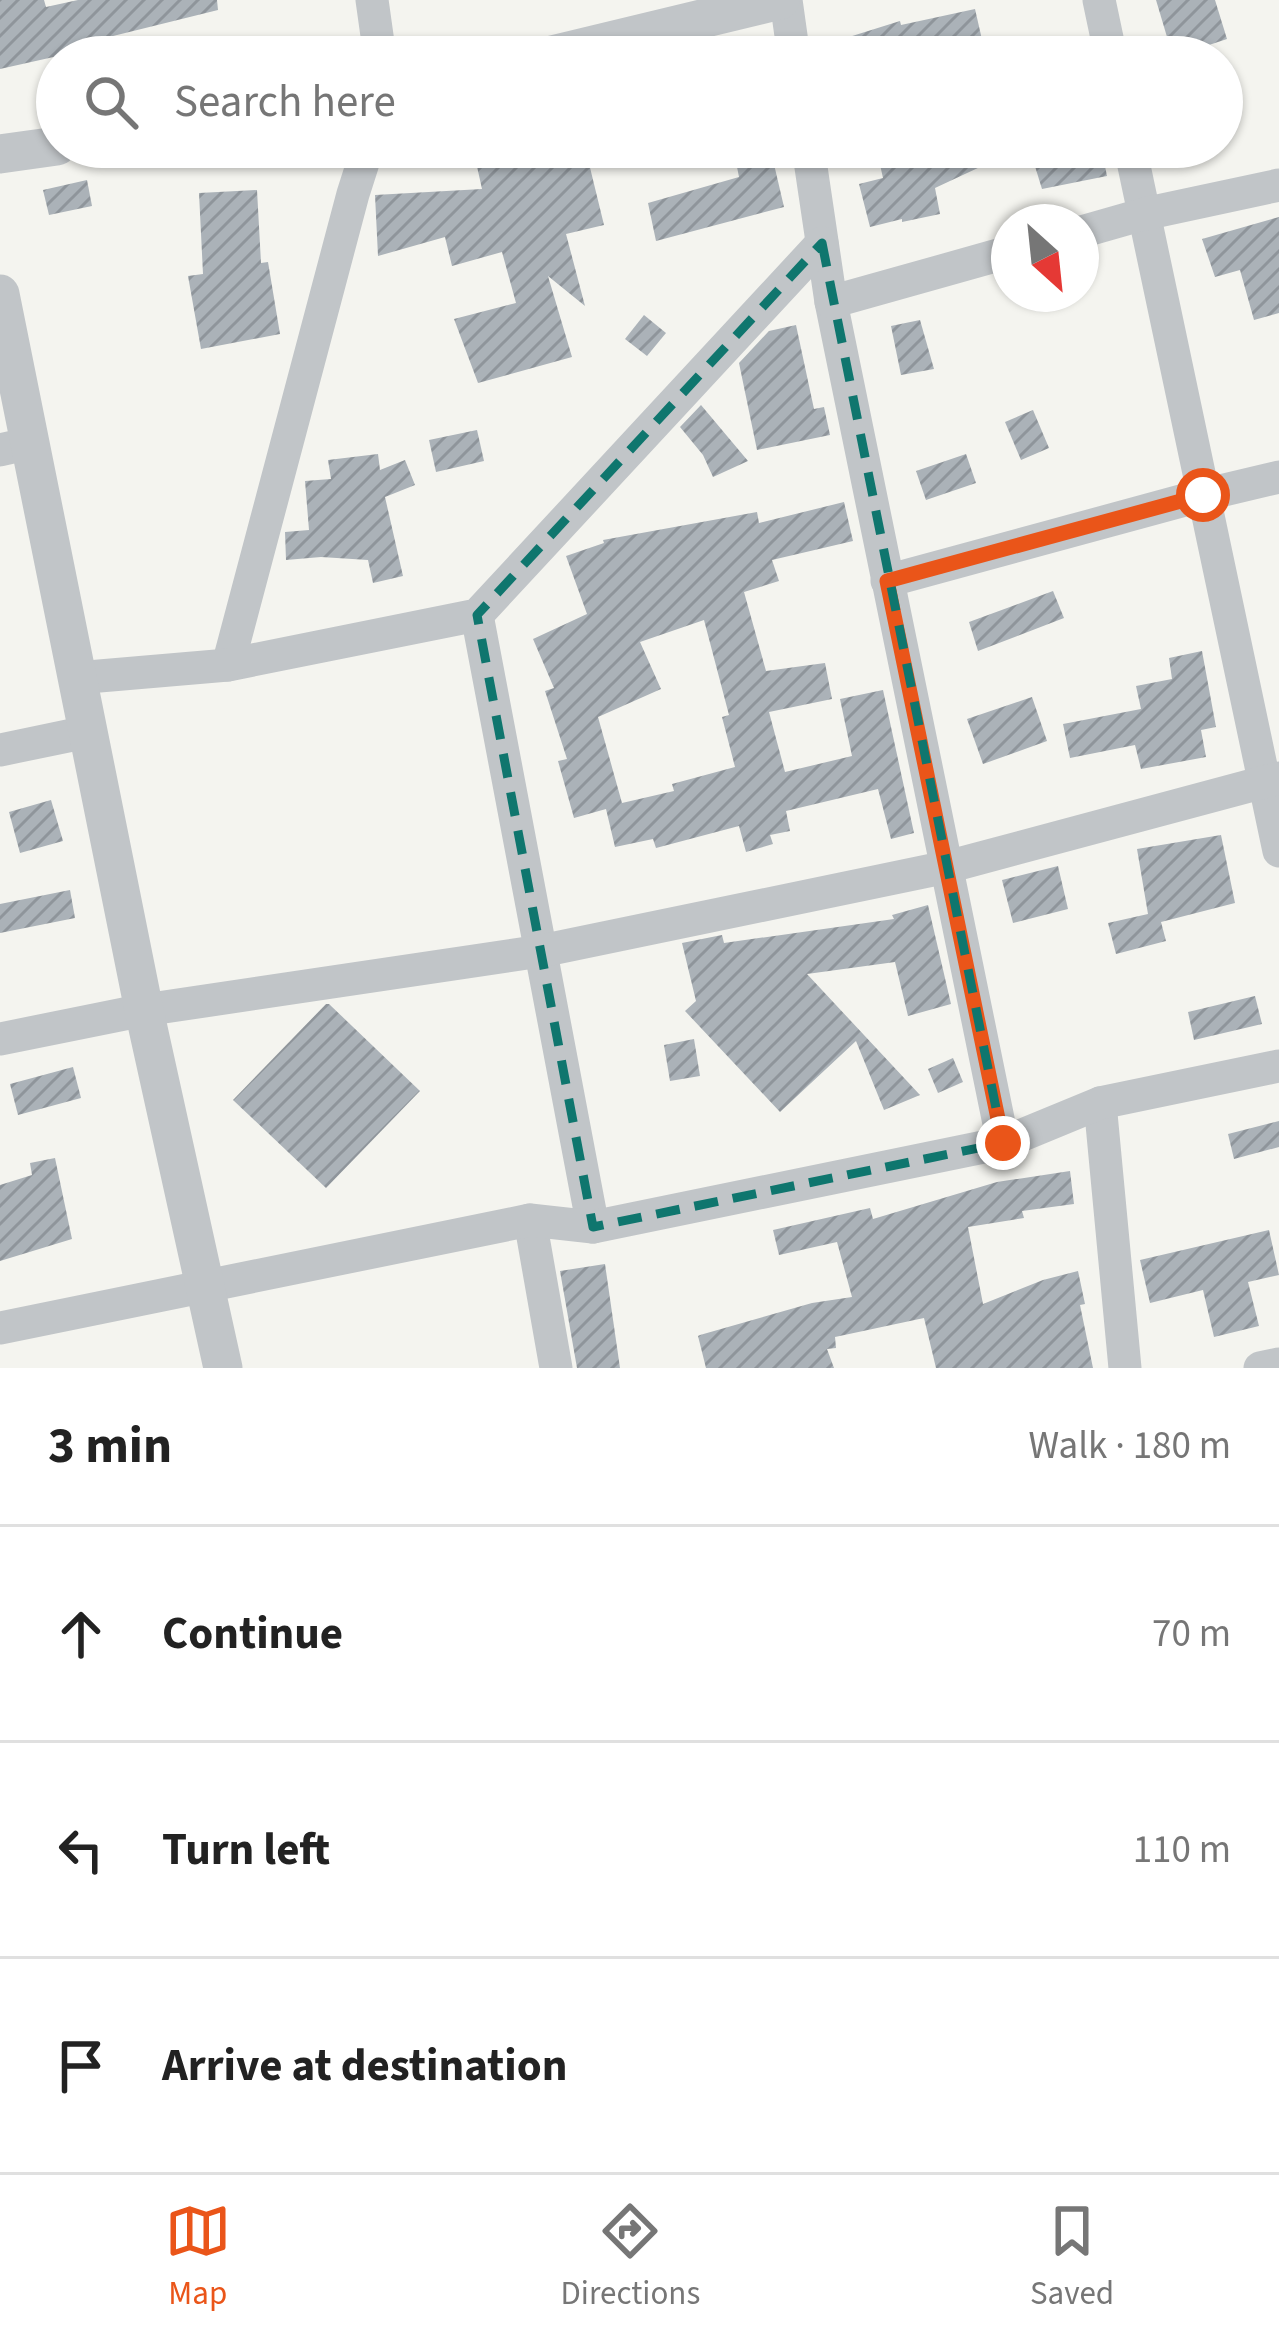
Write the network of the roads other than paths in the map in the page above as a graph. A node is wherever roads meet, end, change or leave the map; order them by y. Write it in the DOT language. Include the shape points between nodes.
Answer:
graph roads {
  1 [pos="372,0"];
  2 [pos="783,0"];
  3 [pos="1100,0"];
  4 [pos="377,36"];
  5 [pos="632,36"];
  6 [pos="790,36"];
  7 [pos="1107,36"];
  8 [pos="36,149"];
  9 [pos="0,154"];
  10 [pos="361,168"];
  11 [pos="811,168"];
  12 [pos="1134,168"];
  13 [pos="1279,184"];
  14 [pos="1144,214"];
  15 [pos="1099,227"];
  16 [pos="822,243"];
  17 [pos="991,257"];
  18 [pos="0,294"];
  19 [pos="831,302"];
  20 [pos="15,446"];
  21 [pos="1279,477"];
  22 [pos="1203,495"];
  23 [pos="887,581"];
  24 [pos="476,615"];
  25 [pos="228,665"];
  26 [pos="76,678"];
  27 [pos="87,732"];
  28 [pos="0,750"];
  29 [pos="1272,780"];
  30 [pos="1279,850"];
  31 [pos="947,867"];
  32 [pos="542,951"];
  33 [pos="144,1010"];
  34 [pos="0,1039"];
  35 [pos="1279,1066"];
  36 [pos="1100,1103"];
  37 [pos="1003,1143"];
  38 [pos="530,1220"];
  39 [pos="593,1227"];
  40 [pos="206,1285"];
  41 [pos="0,1328"];
  42 [pos="1279,1364"];
  43 [pos="223,1368"];
  44 [pos="556,1368"];
  45 [pos="1125,1368"];
  46 [pos="1261,1368"];
  1 -- 4 [label="street"];
  2 -- 5 [label="street"];
  2 -- 6 [label="street"];
  3 -- 7 [label="street"];
  8 -- 9 [label="street"];
  10 -- 25 [label="street"];
  11 -- 16 [label="street"];
  12 -- 14 [label="street"];
  13 -- 14 [label="street"];
  14 -- 15 [label="street"];
  14 -- 22 [label="street"];
  16 -- 19 [label="street"];
  16 -- 24 [label="street"];
  17 -- 19 [label="street"];
  18 -- 20 [label="street"];
  19 -- 23 [label="street"];
  20 -- 26 [label="street"];
  21 -- 22 [label="street"];
  22 -- 23 [label="street"];
  22 -- 29 [label="street"];
  23 -- 31 [label="street"];
  24 -- 25 [label="street"];
  24 -- 32 [label="street"];
  25 -- 26 [label="street"];
  26 -- 27 [label="street"];
  27 -- 28 [label="street"];
  27 -- 33 [label="street"];
  29 -- 30 [label="street"];
  29 -- 31 [label="street"];
  31 -- 32 [label="street"];
  31 -- 37 [label="street"];
  32 -- 33 [label="street"];
  32 -- 39 [label="street"];
  33 -- 34 [label="street"];
  33 -- 40 [label="street"];
  35 -- 36 [label="street"];
  36 -- 37 [label="street"];
  36 -- 45 [label="street"];
  37 -- 39 [label="street"];
  38 -- 39 [label="street"];
  38 -- 40 [label="street"];
  38 -- 44 [label="street"];
  40 -- 41 [label="street"];
  40 -- 43 [label="street"];
  42 -- 46 [label="street"];
}
